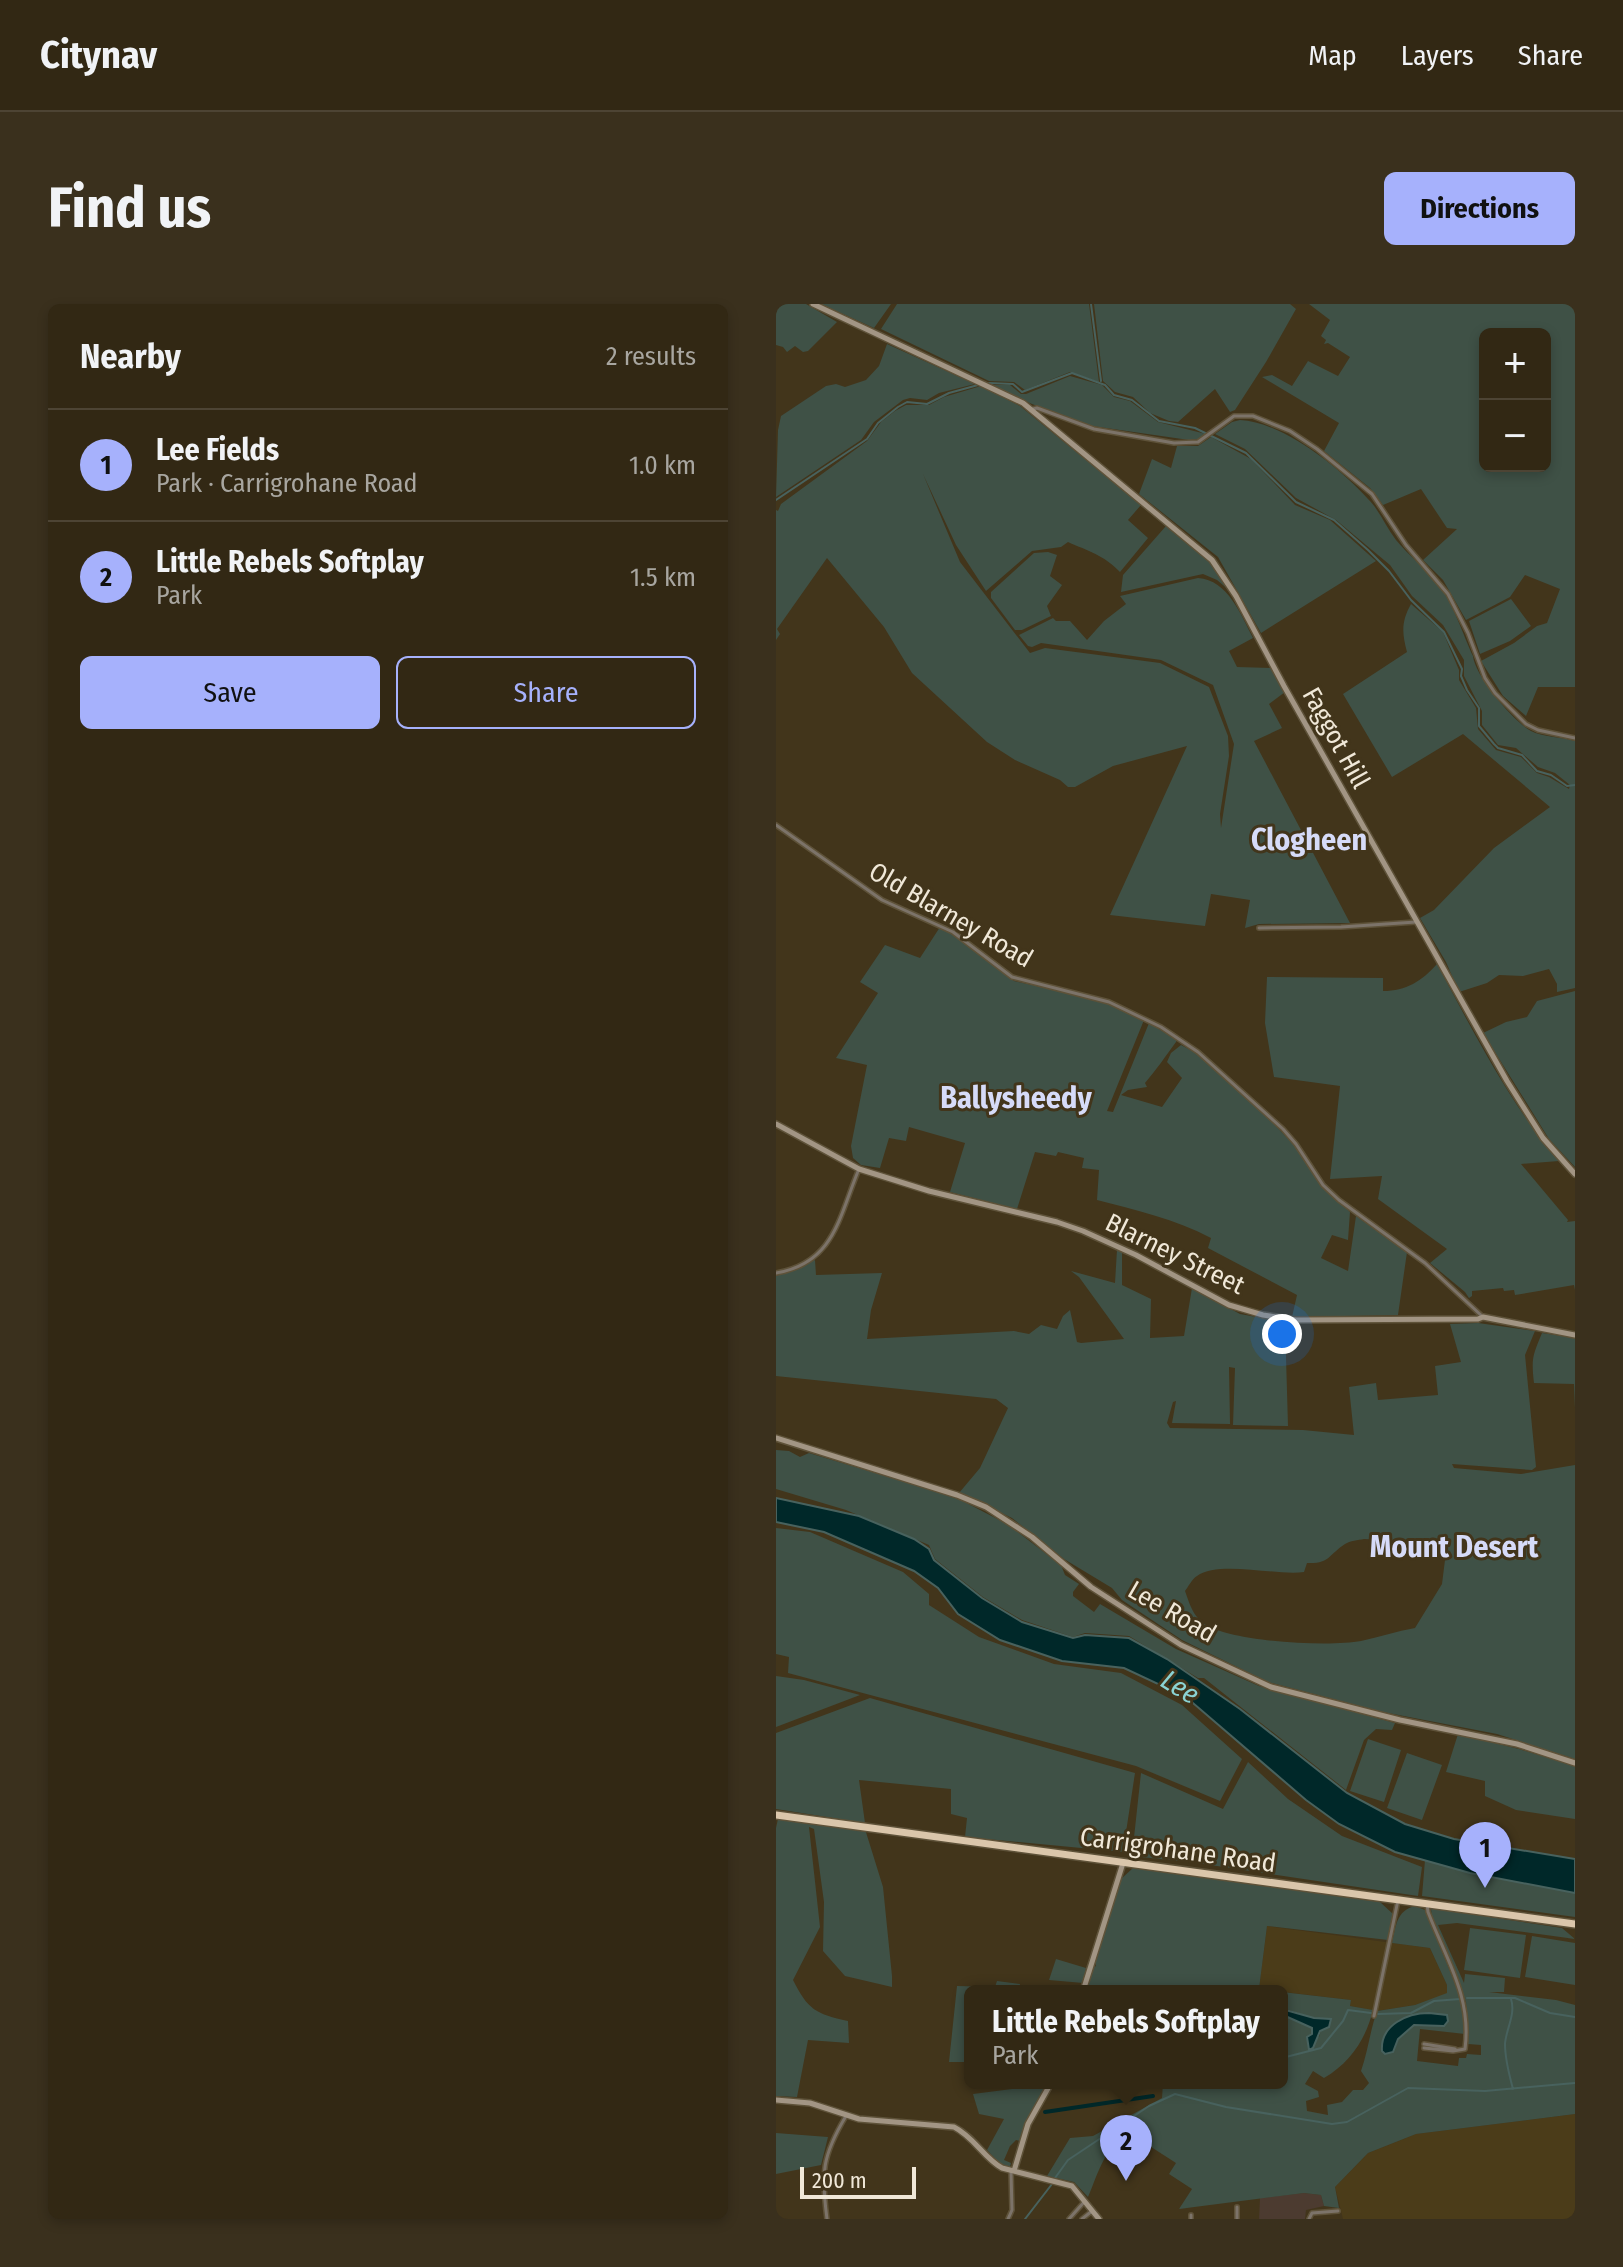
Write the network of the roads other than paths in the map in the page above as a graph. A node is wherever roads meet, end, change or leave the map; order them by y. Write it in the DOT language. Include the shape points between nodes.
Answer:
graph roads {
  1 [pos="813,304"];
  2 [pos="1032,410"];
  3 [pos="1575,738"];
  4 [pos="776,825"];
  5 [pos="1416,922"];
  6 [pos="1259,928"];
  7 [pos="776,1124"];
  8 [pos="859,1169"];
  9 [pos="1575,1174"];
  10 [pos="776,1273"];
  11 [pos="1483,1317"];
  12 [pos="1575,1335"];
  13 [pos="776,1438"];
  14 [pos="1575,1763"];
  15 [pos="776,1815"];
  16 [pos="1123,1863"];
  17 [pos="1398,1900"];
  18 [pos="1427,1904"];
  19 [pos="1575,1924"];
  20 [pos="1085,1985"];
  21 [pos="1374,2016"];
  22 [pos="1424,2046"];
  23 [pos="1048,2089"];
  24 [pos="776,2100"];
  25 [pos="846,2116"];
  26 [pos="1012,2171"];
  27 [pos="1085,2201"];
  28 [pos="1237,2207"];
  29 [pos="1076,2210"];
  30 [pos="1092,2211"];
  31 [pos="1338,2211"];
  32 [pos="1083,2218"];
  33 [pos="827,2219"];
  34 [pos="1008,2219"];
  35 [pos="1069,2219"];
  36 [pos="1099,2219"];
  37 [pos="1237,2219"];
  38 [pos="1309,2219"];
  1 -- 2 [label="street, Faggot Hill"];
  2 -- 3 [label="street" via="1094,429 1174,443 1206,438 1234,416 1253,416 1290,431 1372,494 1448,594 1495,693 1526,724"];
  2 -- 5 [label="street, Faggot Hill" via="1212,560"];
  4 -- 11 [label="street, Old Blarney Road" via="882,900 953,932 1012,977 1109,1002 1198,1052 1283,1129 1331,1193 1425,1263"];
  5 -- 6 [label="street"];
  5 -- 9 [label="street, Faggot Hill" via="1534,1124"];
  7 -- 8 [label="street, Blarney Street"];
  8 -- 10 [label="street" via="824,1250 803,1265"];
  8 -- 11 [label="street, Blarney Street" via="1075,1228 1244,1311 1296,1320"];
  11 -- 12 [label="street, Blarney Street"];
  13 -- 14 [label="street, Lee Road" via="986,1507 1032,1537 1091,1587 1181,1645 1271,1687 1517,1744"];
  15 -- 16 [label="highway, Carrigrohane Road"];
  16 -- 17 [label="highway, Carrigrohane Road"];
  16 -- 20 [label="street"];
  17 -- 18 [label="highway, Carrigrohane Road"];
  17 -- 21 [label="street"];
  18 -- 19 [label="highway, Carrigrohane Road"];
  18 -- 22 [label="street" via="1465,2002 1465,2049"];
  23 -- 26 [label="street" via="1028,2124"];
  24 -- 25 [label="street" via="810,2103"];
  25 -- 26 [label="street" via="954,2127 994,2164"];
  25 -- 33 [label="street" via="824,2161"];
  26 -- 27 [label="street" via="1072,2186"];
  26 -- 34 [label="street"];
  27 -- 29 [label="street"];
  27 -- 30 [label="street"];
  28 -- 37 [label="street"];
  29 -- 32 [label="street"];
  29 -- 35 [label="street"];
  30 -- 32 [label="street"];
  30 -- 36 [label="street"];
  31 -- 38 [label="street" via="1317,2211"];
}
